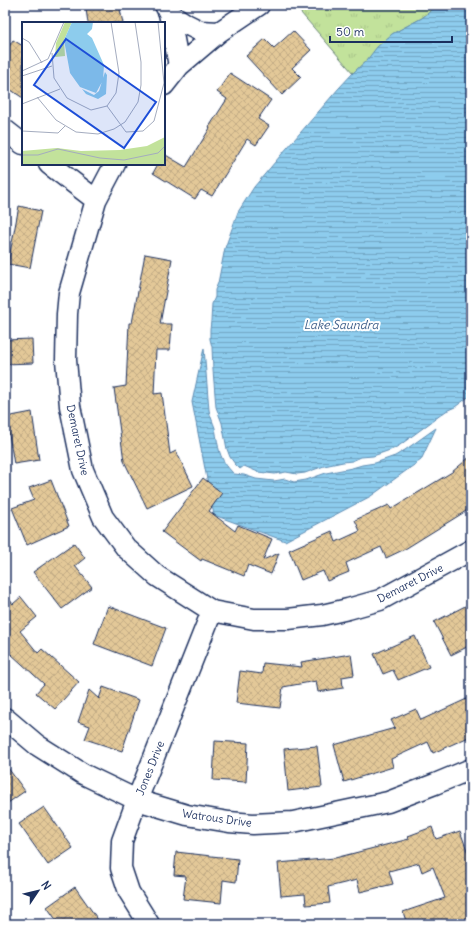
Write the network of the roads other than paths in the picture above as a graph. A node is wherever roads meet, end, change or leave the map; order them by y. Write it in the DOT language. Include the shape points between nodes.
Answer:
graph roads {
  1 [pos="259,5"];
  2 [pos="167,9"];
  3 [pos="219,32"];
  4 [pos="179,66"];
  5 [pos="165,84"];
  6 [pos="5,130"];
  7 [pos="22,143"];
  8 [pos="50,165"];
  9 [pos="114,165"];
  10 [pos="96,200"];
  11 [pos="471,550"];
  12 [pos="212,611"];
  13 [pos="5,718"];
  14 [pos="471,769"];
  15 [pos="137,800"];
  16 [pos="149,924"];
  1 -- 3 [label="street"];
  2 -- 3 [label="street" via="200,32"];
  2 -- 4 [label="street"];
  3 -- 4 [label="street"];
  4 -- 5 [label="street"];
  6 -- 7 [label="street"];
  8 -- 10 [label="street"];
  9 -- 10 [label="street, Demaret Drive"];
  10 -- 12 [label="street, Demaret Drive" via="69,293 67,314 66,360 70,406 83,470 103,517 126,548 157,576"];
  11 -- 12 [label="street, Demaret Drive" via="380,600 348,609 288,619 254,619"];
  12 -- 15 [label="street, Jones Drive"];
  13 -- 15 [label="street, Watrous Drive" via="37,745 83,774"];
  14 -- 15 [label="street, Watrous Drive" via="388,802 294,822 229,822 187,816"];
  15 -- 16 [label="street, Jones Drive" via="122,840 121,868 129,892"];
}
